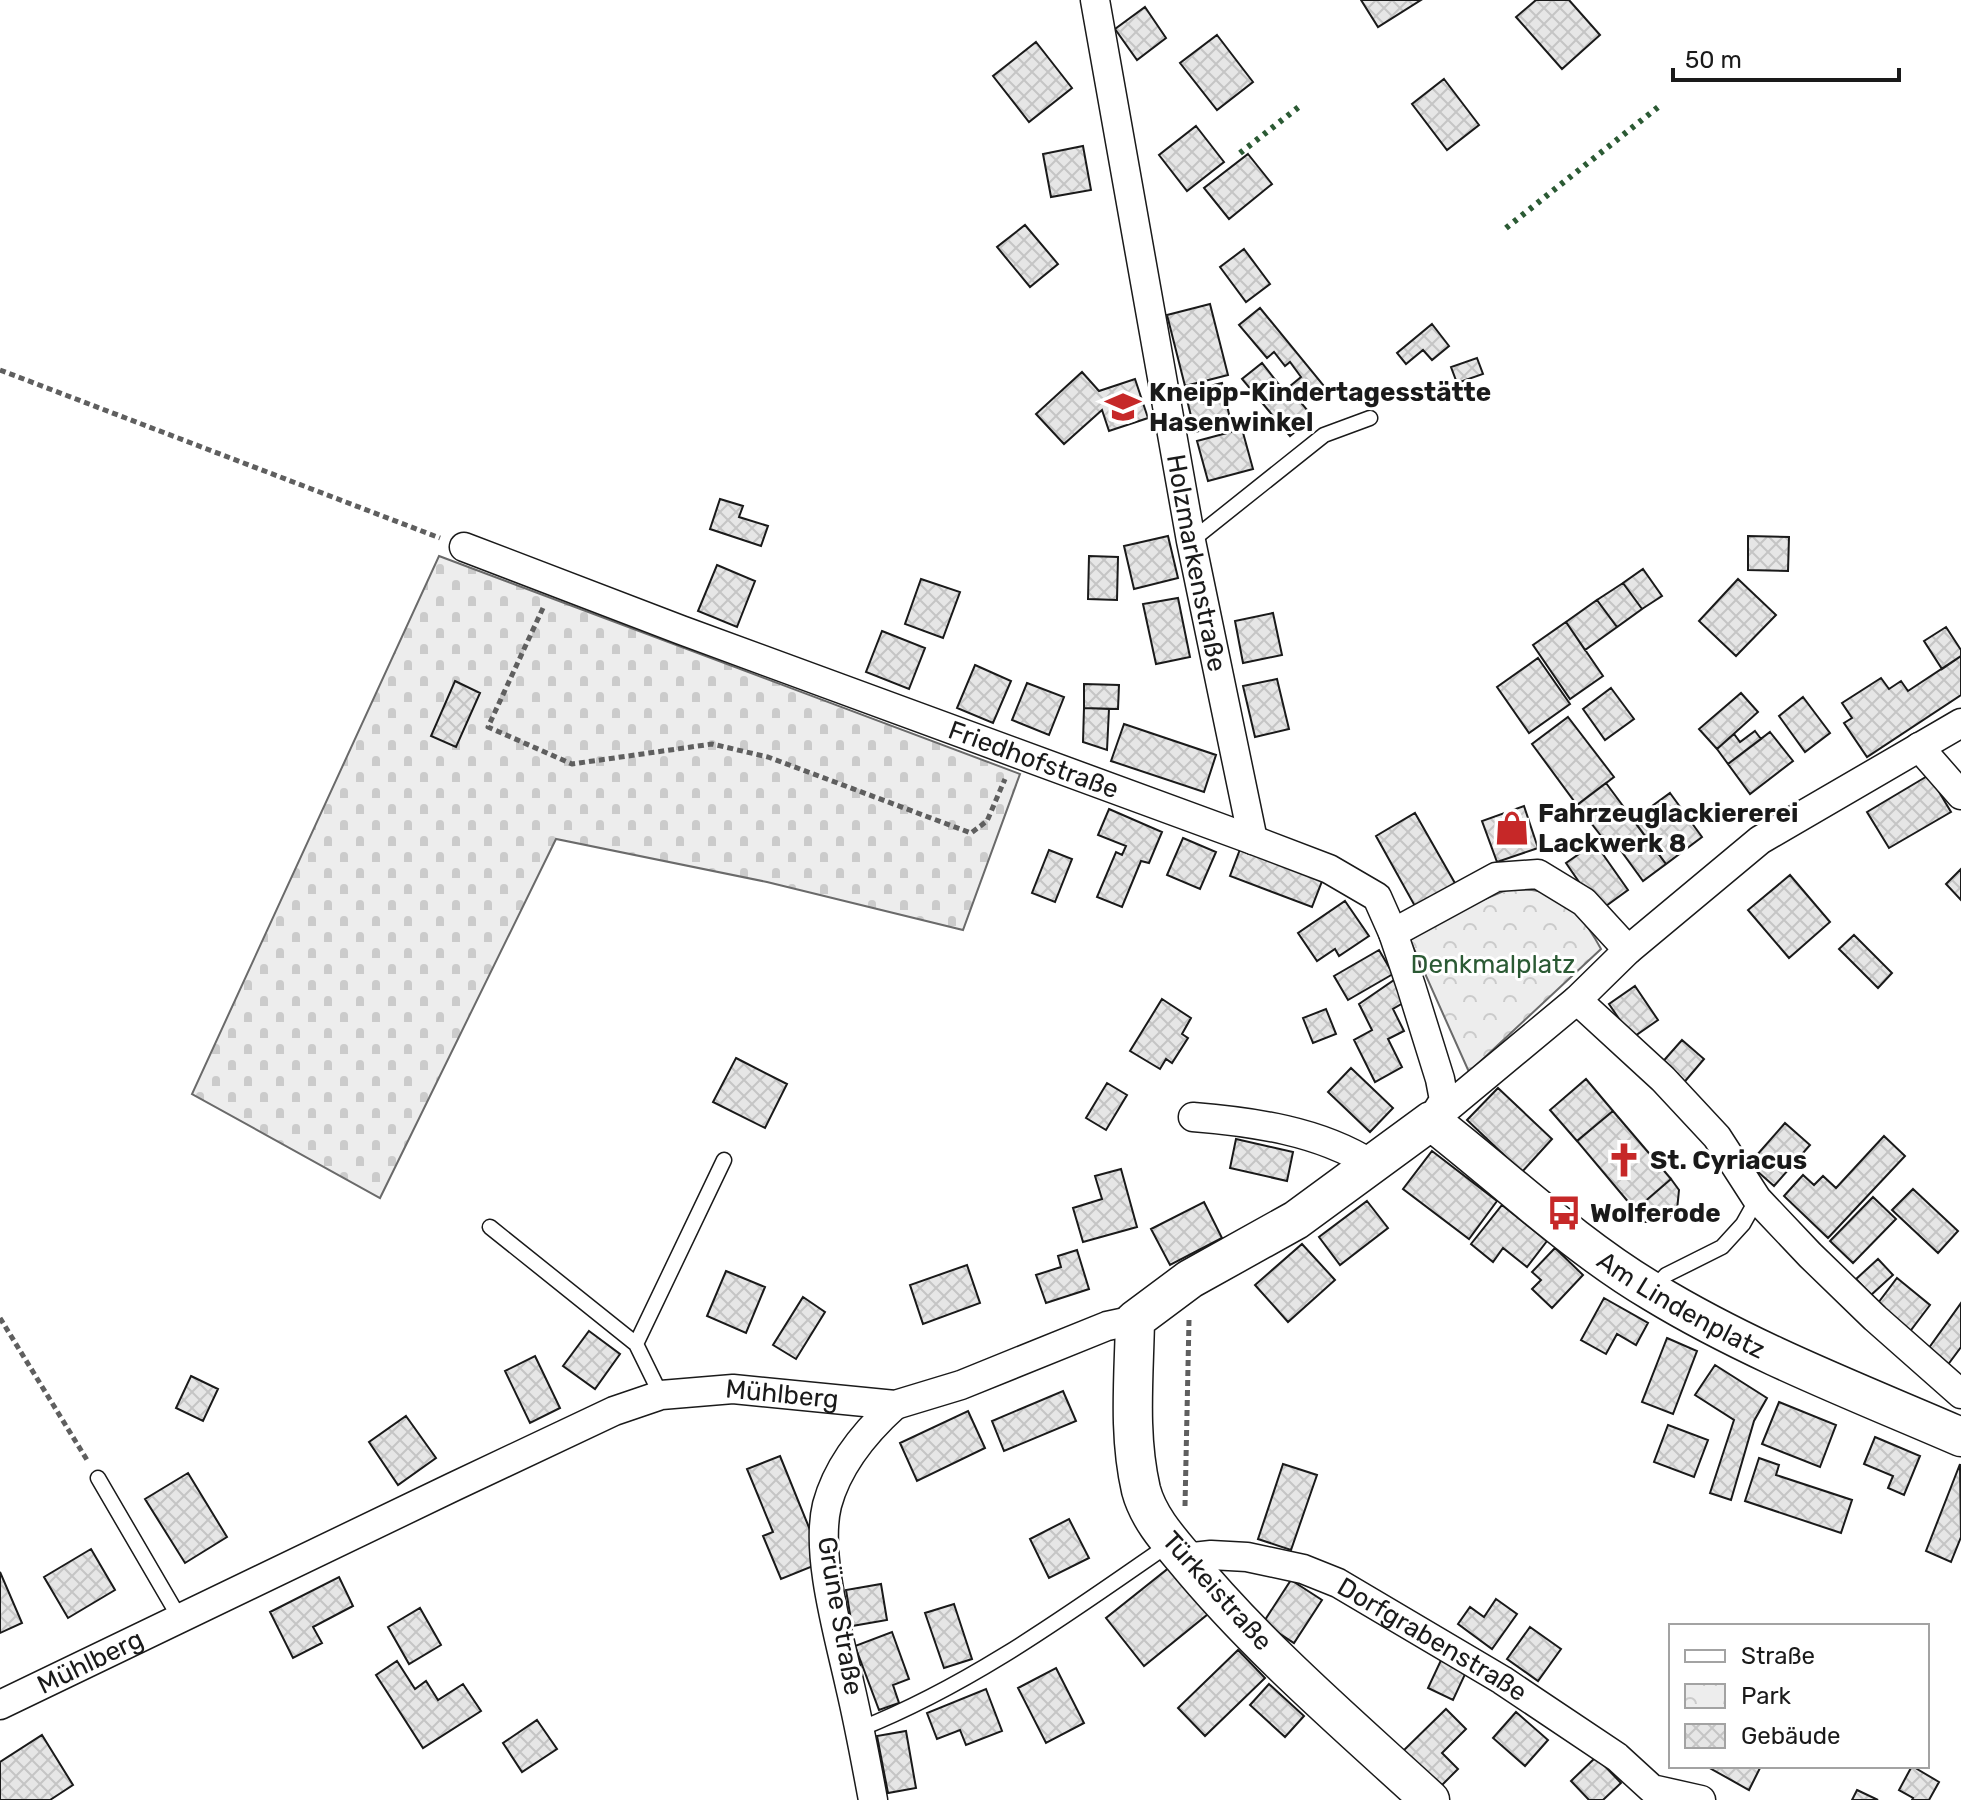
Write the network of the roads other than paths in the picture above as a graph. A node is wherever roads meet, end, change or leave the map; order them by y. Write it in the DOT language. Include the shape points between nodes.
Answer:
graph roads {
  1 [pos="1095,0"];
  2 [pos="1370,418"];
  3 [pos="1191,541"];
  4 [pos="464,547"];
  5 [pos="1961,723"];
  6 [pos="1919,747"];
  7 [pos="1961,795"];
  8 [pos="1253,840"];
  9 [pos="1393,933"];
  10 [pos="1628,950"];
  11 [pos="1577,1000"];
  12 [pos="1193,1117"];
  13 [pos="1431,1121"];
  14 [pos="724,1160"];
  15 [pos="1371,1164"];
  16 [pos="1757,1199"];
  17 [pos="490,1227"];
  18 [pos="1651,1291"];
  19 [pos="1135,1320"];
  20 [pos="636,1344"];
  21 [pos="1961,1394"];
  22 [pos="661,1395"];
  23 [pos="895,1405"];
  24 [pos="1961,1437"];
  25 [pos="98,1478"];
  26 [pos="1178,1551"];
  27 [pos="179,1617"];
  28 [pos="0,1705"];
  29 [pos="860,1729"];
  30 [pos="1649,1794"];
  31 [pos="873,1800"];
  32 [pos="1430,1800"];
  33 [pos="1701,1800"];
  1 -- 3 [label="street, Holzmarkenstraße"];
  2 -- 3 [label="lane" via="1324,435"];
  3 -- 8 [label="street, Holzmarkenstraße"];
  4 -- 8 [label="street, Friedhofstraße"];
  5 -- 6 [label="street"];
  6 -- 7 [label="street"];
  6 -- 10 [label="street" via="1760,840"];
  8 -- 9 [label="street, Friedhofstraße" via="1366,888 1377,897"];
  9 -- 10 [label="street" via="1496,877 1538,874 1584,902"];
  9 -- 13 [label="street, Friedhofstraße" via="1440,1079 1444,1100"];
  10 -- 11 [label="street"];
  11 -- 13 [label="street"];
  11 -- 16 [label="street" via="1717,1137"];
  12 -- 15 [label="street" via="1327,1141"];
  13 -- 15 [label="main road, Mühlberg"];
  13 -- 18 [label="main road, Am Lindenplatz" via="1602,1259"];
  14 -- 20 [label="lane"];
  15 -- 19 [label="main road, Mühlberg" via="1282,1229 1190,1279"];
  16 -- 18 [label="lane" via="1722,1247 1666,1275"];
  16 -- 21 [label="street" via="1875,1318"];
  17 -- 20 [label="lane"];
  18 -- 24 [label="main road, Am Lindenplatz" via="1729,1336"];
  19 -- 23 [label="street, Mühlberg"];
  19 -- 26 [label="main road, Türkeistraße" via="1131,1426 1142,1493 1159,1528"];
  20 -- 22 [label="lane"];
  22 -- 23 [label="street, Mühlberg" via="733,1389"];
  22 -- 27 [label="street, Mühlberg" via="614,1411"];
  23 -- 29 [label="street, Grüne Straße" via="851,1452 830,1495 824,1522 831,1595"];
  25 -- 27 [label="lane"];
  26 -- 29 [label="lane" via="972,1676"];
  26 -- 30 [label="street, Dorfgrabenstraße" via="1247,1557 1338,1583 1617,1757"];
  26 -- 32 [label="main road, Türkeistraße" via="1204,1585 1309,1690"];
  27 -- 28 [label="street, Mühlberg"];
  29 -- 31 [label="street, Grüne Straße"];
  30 -- 33 [label="street, Dorfgrabenstraße"];
}
